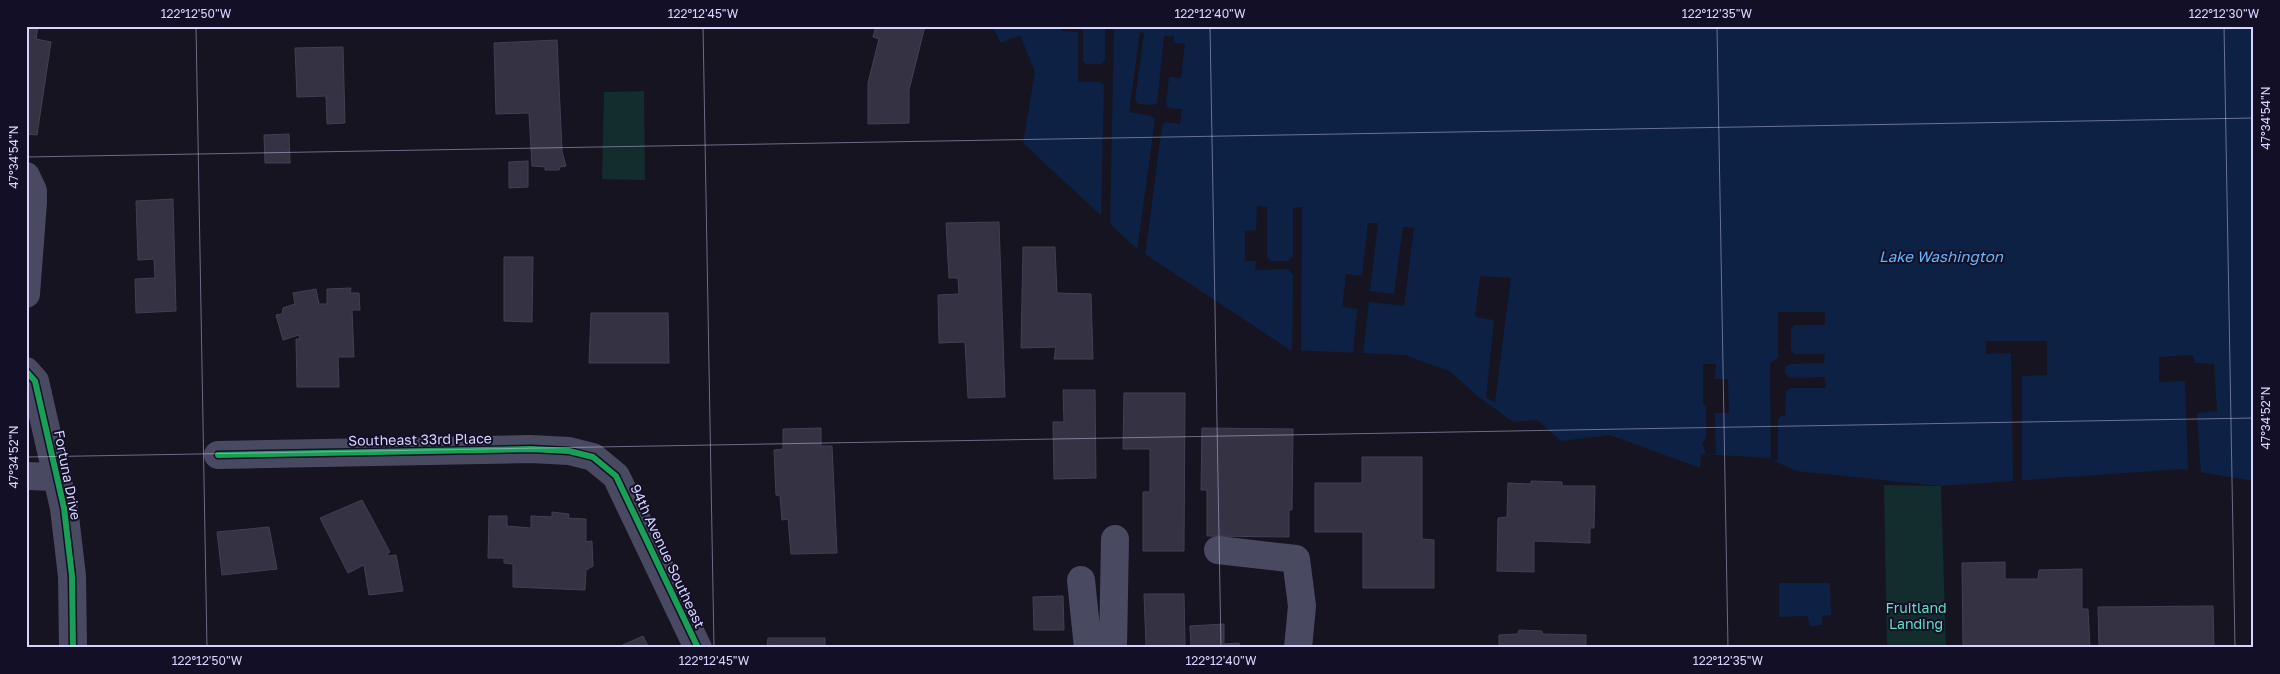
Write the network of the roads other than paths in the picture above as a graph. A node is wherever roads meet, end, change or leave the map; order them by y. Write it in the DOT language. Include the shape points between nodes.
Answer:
graph roads {
  1 [pos="26,176"];
  2 [pos="26,294"];
  3 [pos="26,371"];
  4 [pos="218,455"];
  5 [pos="26,476"];
  6 [pos="616,476"];
  7 [pos="56,477"];
  8 [pos="1115,539"];
  9 [pos="1218,550"];
  10 [pos="1081,580"];
  11 [pos="73,648"];
  12 [pos="698,648"];
  13 [pos="1088,648"];
  14 [pos="1113,648"];
  15 [pos="1298,648"];
  1 -- 2 [label="street" via="34,202"];
  3 -- 7 [label="street, Fortuna Drive" via="35,381"];
  4 -- 6 [label="street, Southeast 33rd Place" via="569,451 593,457"];
  5 -- 7 [label="street"];
  6 -- 12 [label="street, 94th Avenue Southeast"];
  7 -- 11 [label="street, Fortuna Drive" via="64,508 72,576"];
  8 -- 14 [label="street"];
  9 -- 15 [label="street" via="1296,559 1302,606"];
  10 -- 13 [label="street"];
}
